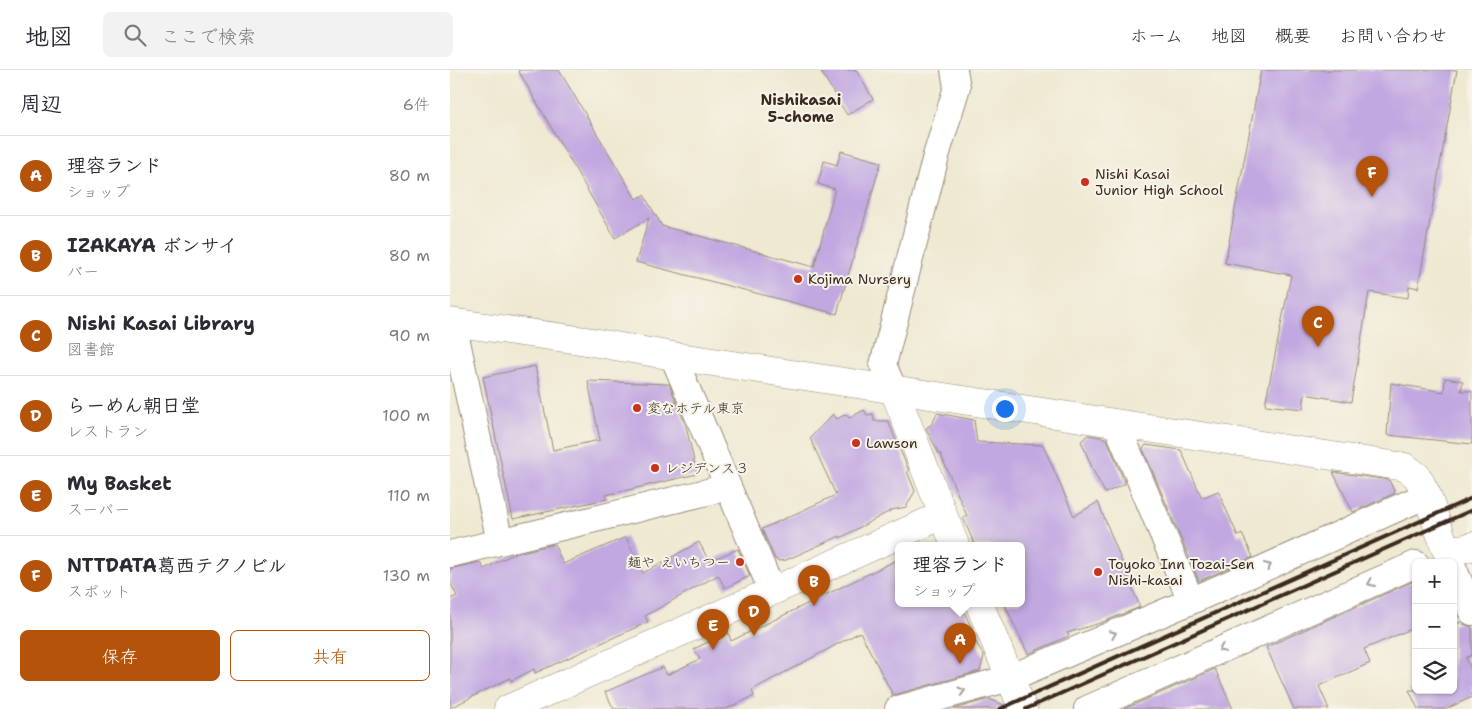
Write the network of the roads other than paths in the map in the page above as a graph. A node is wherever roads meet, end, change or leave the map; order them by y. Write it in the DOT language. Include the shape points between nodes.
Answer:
graph roads {
  1 [pos="954,70"];
  2 [pos="452,322"];
  3 [pos="673,356"];
  4 [pos="894,390"];
  5 [pos="1116,423"];
  6 [pos="728,487"];
  7 [pos="1427,495"];
  8 [pos="943,515"];
  9 [pos="500,542"];
  10 [pos="954,542"];
  11 [pos="450,554"];
  12 [pos="1456,556"];
  13 [pos="1439,559"];
  14 [pos="1412,565"];
  15 [pos="772,592"];
  16 [pos="1192,601"];
  17 [pos="981,607"];
  18 [pos="1472,612"];
  19 [pos="1010,678"];
  20 [pos="508,709"];
  21 [pos="898,709"];
  22 [pos="1023,709"];
  23 [pos="1086,709"];
  1 -- 4 [label="street" via="957,87 936,156 883,365"];
  2 -- 3 [label="street"];
  2 -- 9 [label="street"];
  3 -- 4 [label="street"];
  3 -- 6 [label="street"];
  4 -- 5 [label="street"];
  4 -- 8 [label="street"];
  5 -- 7 [label="street" via="1405,466 1417,476"];
  5 -- 16 [label="street"];
  6 -- 9 [label="street"];
  6 -- 15 [label="street"];
  7 -- 12 [label="street"];
  16 -- 7 [label="street, one-way"];
  8 -- 10 [label="street"];
  8 -- 15 [label="street"];
  9 -- 11 [label="street"];
  12 -- 13 [label="street"];
  12 -- 18 [label="street"];
  14 -- 23 [label="street, one-way"];
  15 -- 20 [label="street"];
  19 -- 16 [label="street, one-way"];
  17 -- 19 [label="street"];
  21 -- 19 [label="street, one-way"];
  19 -- 22 [label="street"];
}
